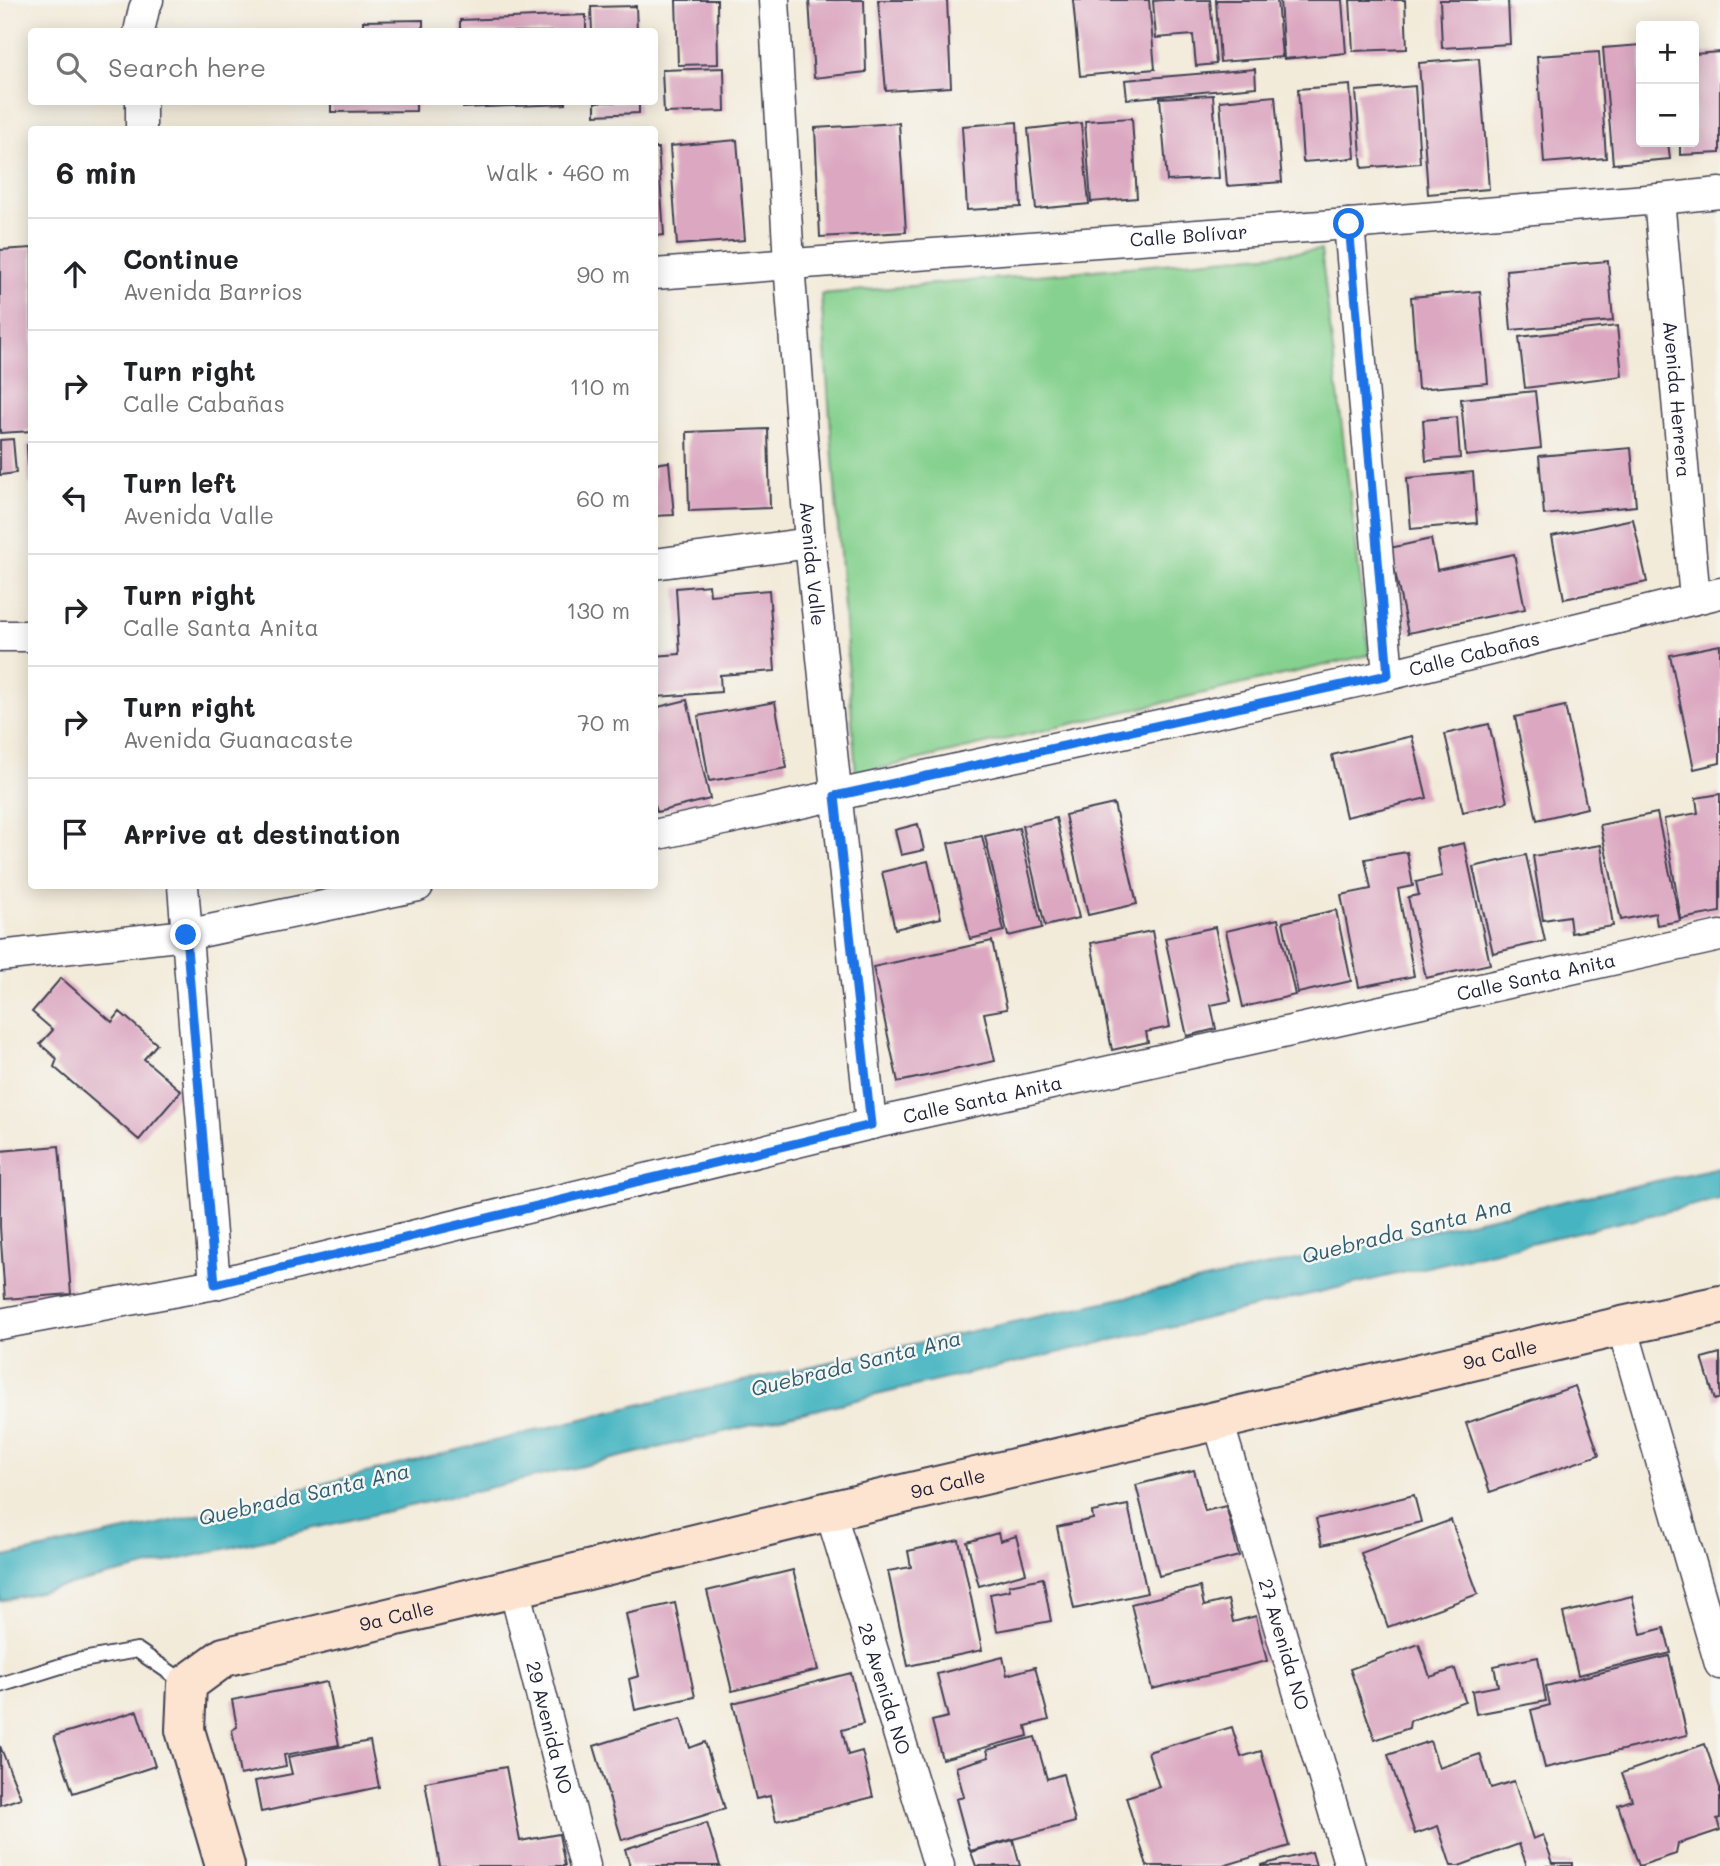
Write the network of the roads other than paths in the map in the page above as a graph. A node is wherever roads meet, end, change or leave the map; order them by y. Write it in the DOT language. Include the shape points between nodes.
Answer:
graph roads {
  1 [pos="148,0"];
  2 [pos="774,0"];
  3 [pos="140,28"];
  4 [pos="141,105"];
  5 [pos="141,126"];
  6 [pos="1720,193"];
  7 [pos="1659,199"];
  8 [pos="1349,224"];
  9 [pos="789,263"];
  10 [pos="658,274"];
  11 [pos="810,543"];
  12 [pos="658,563"];
  13 [pos="1707,596"];
  14 [pos="0,636"];
  15 [pos="28,636"];
  16 [pos="1388,675"];
  17 [pos="835,796"];
  18 [pos="658,834"];
  19 [pos="183,889"];
  20 [pos="404,889"];
  21 [pos="186,935"];
  22 [pos="1720,936"];
  23 [pos="0,956"];
  24 [pos="871,1125"];
  25 [pos="215,1284"];
  26 [pos="1720,1305"];
  27 [pos="0,1324"];
  28 [pos="1622,1326"];
  29 [pos="1218,1421"];
  30 [pos="830,1511"];
  31 [pos="514,1588"];
  32 [pos="1720,1664"];
  33 [pos="187,1684"];
  34 [pos="0,1685"];
  35 [pos="226,1866"];
  36 [pos="585,1866"];
  37 [pos="939,1866"];
  38 [pos="1350,1866"];
  1 -- 3 [label="street"];
  2 -- 9 [label="street, Avenida Valle"];
  4 -- 5 [label="street"];
  6 -- 7 [label="street, Calle Bolívar"];
  7 -- 8 [label="street, Calle Bolívar"];
  7 -- 13 [label="street, Avenida Herrera"];
  8 -- 9 [label="street, Calle Bolívar"];
  8 -- 16 [label="street"];
  9 -- 10 [label="street, Calle Bolívar"];
  9 -- 11 [label="street, Avenida Valle"];
  11 -- 12 [label="street"];
  11 -- 17 [label="street, Avenida Valle"];
  13 -- 16 [label="street, Calle Cabañas"];
  14 -- 15 [label="street"];
  16 -- 17 [label="street, Calle Cabañas"];
  17 -- 18 [label="street, Calle Cabañas"];
  17 -- 24 [label="street, Avenida Valle"];
  19 -- 21 [label="street"];
  20 -- 21 [label="street"];
  21 -- 23 [label="street"];
  21 -- 25 [label="street"];
  22 -- 24 [label="street, Calle Santa Anita"];
  24 -- 25 [label="street, Calle Santa Anita"];
  25 -- 27 [label="street, Calle Santa Anita"];
  26 -- 28 [label="street, 9a Calle"];
  28 -- 29 [label="street, 9a Calle"];
  28 -- 32 [label="street"];
  29 -- 30 [label="street, 9a Calle"];
  29 -- 38 [label="street, 27 Avenida NO"];
  30 -- 31 [label="street, 9a Calle"];
  30 -- 37 [label="street, 28 Avenida NO"];
  31 -- 33 [label="street, 9a Calle" via="224,1657"];
  31 -- 36 [label="street, 29 Avenida NO"];
  33 -- 34 [label="lane" via="137,1650 77,1661"];
  33 -- 35 [label="street" via="185,1730"];
}
